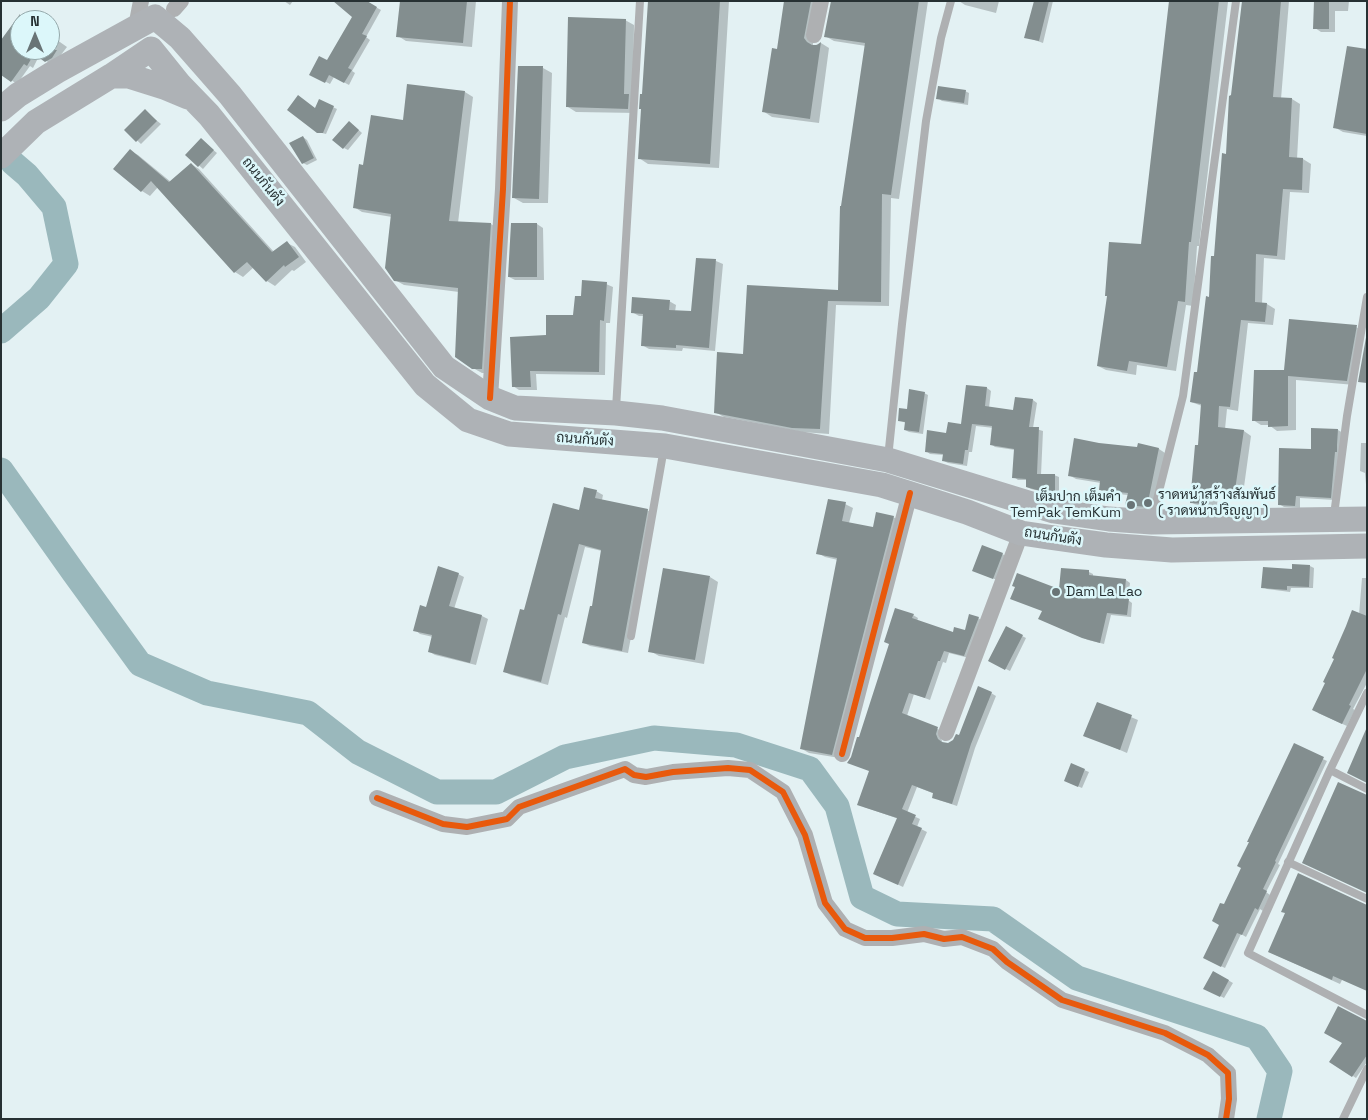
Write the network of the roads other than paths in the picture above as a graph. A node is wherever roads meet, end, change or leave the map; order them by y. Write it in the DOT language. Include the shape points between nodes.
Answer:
graph roads {
  1 [pos="510,1"];
  2 [pos="640,1"];
  3 [pos="821,1"];
  4 [pos="951,1"];
  5 [pos="1236,1"];
  6 [pos="157,13"];
  7 [pos="814,35"];
  8 [pos="151,49"];
  9 [pos="111,76"];
  10 [pos="230,95"];
  11 [pos="1,108"];
  12 [pos="202,108"];
  13 [pos="1,156"];
  14 [pos="1367,297"];
  15 [pos="466,382"];
  16 [pos="490,398"];
  17 [pos="448,404"];
  18 [pos="616,413"];
  19 [pos="715,428"];
  20 [pos="665,446"];
  21 [pos="711,454"];
  22 [pos="888,460"];
  23 [pos="953,480"];
  24 [pos="910,493"];
  25 [pos="944,505"];
  26 [pos="1334,519"];
  27 [pos="1367,519"];
  28 [pos="1152,522"];
  29 [pos="1179,522"];
  30 [pos="1022,533"];
  31 [pos="1367,546"];
  32 [pos="1179,550"];
  33 [pos="632,636"];
  34 [pos="1367,693"];
  35 [pos="946,733"];
  36 [pos="842,754"];
  37 [pos="1330,770"];
  38 [pos="1367,789"];
  39 [pos="377,798"];
  40 [pos="1288,862"];
  41 [pos="1367,899"];
  42 [pos="1367,1016"];
  43 [pos="1367,1069"];
  44 [pos="1226,1119"];
  45 [pos="1344,1119"];
  1 -- 16 [label="street"];
  2 -- 18 [label="lane"];
  3 -- 7 [label="street"];
  4 -- 22 [label="lane" via="926,121"];
  5 -- 28 [label="lane" via="1183,396"];
  6 -- 8 [label="main road, ถนนกันตัง"];
  6 -- 10 [label="main road, ถนนกันตัง"];
  6 -- 11 [label="main road" via="57,70"];
  8 -- 9 [label="main road"];
  8 -- 12 [label="main road, ถนนกันตัง"];
  9 -- 12 [label="main road" via="129,76 164,87"];
  9 -- 13 [label="main road" via="36,122"];
  10 -- 12 [label="main road"];
  10 -- 15 [label="main road, ถนนกันตัง" via="444,367"];
  12 -- 17 [label="main road, ถนนกันตัง" via="425,385"];
  14 -- 26 [label="lane"];
  15 -- 16 [label="main road, ถนนกันตัง"];
  15 -- 17 [label="main road"];
  16 -- 18 [label="main road, ถนนกันตัง" via="515,408"];
  17 -- 20 [label="main road, ถนนกันตัง" via="468,420 509,434"];
  18 -- 19 [label="main road, ถนนกันตัง"];
  19 -- 21 [label="main road"];
  19 -- 22 [label="main road, ถนนกันตัง"];
  20 -- 21 [label="main road, ถนนกันตัง"];
  20 -- 33 [label="lane"];
  21 -- 24 [label="main road, ถนนกันตัง"];
  22 -- 23 [label="main road, ถนนกันตัง"];
  23 -- 25 [label="main road"];
  23 -- 28 [label="main road, ถนนกันตัง" via="1054,511"];
  24 -- 25 [label="main road, ถนนกันตัง"];
  24 -- 36 [label="street"];
  25 -- 30 [label="main road, ถนนกันตัง"];
  26 -- 27 [label="main road, ถนนกันตัง"];
  26 -- 29 [label="main road, ถนนกันตัง"];
  28 -- 29 [label="main road, ถนนกันตัง"];
  29 -- 32 [label="main road"];
  30 -- 32 [label="main road, ถนนกันตัง" via="1106,545"];
  30 -- 35 [label="street"];
  31 -- 32 [label="main road, ถนนกันตัง"];
  34 -- 37 [label="lane"];
  37 -- 38 [label="lane"];
  37 -- 40 [label="lane"];
  39 -- 44 [label="street" via="443,824 467,826 507,819 519,807 625,769 646,777 728,768 750,770 783,792 805,835 825,903 845,929 865,938 924,934 944,939 962,937 993,949 1062,1000 1164,1033 1208,1055 1228,1073 1230,1099"];
  40 -- 41 [label="lane"];
  40 -- 42 [label="lane" via="1248,953"];
  43 -- 45 [label="lane"];
}
